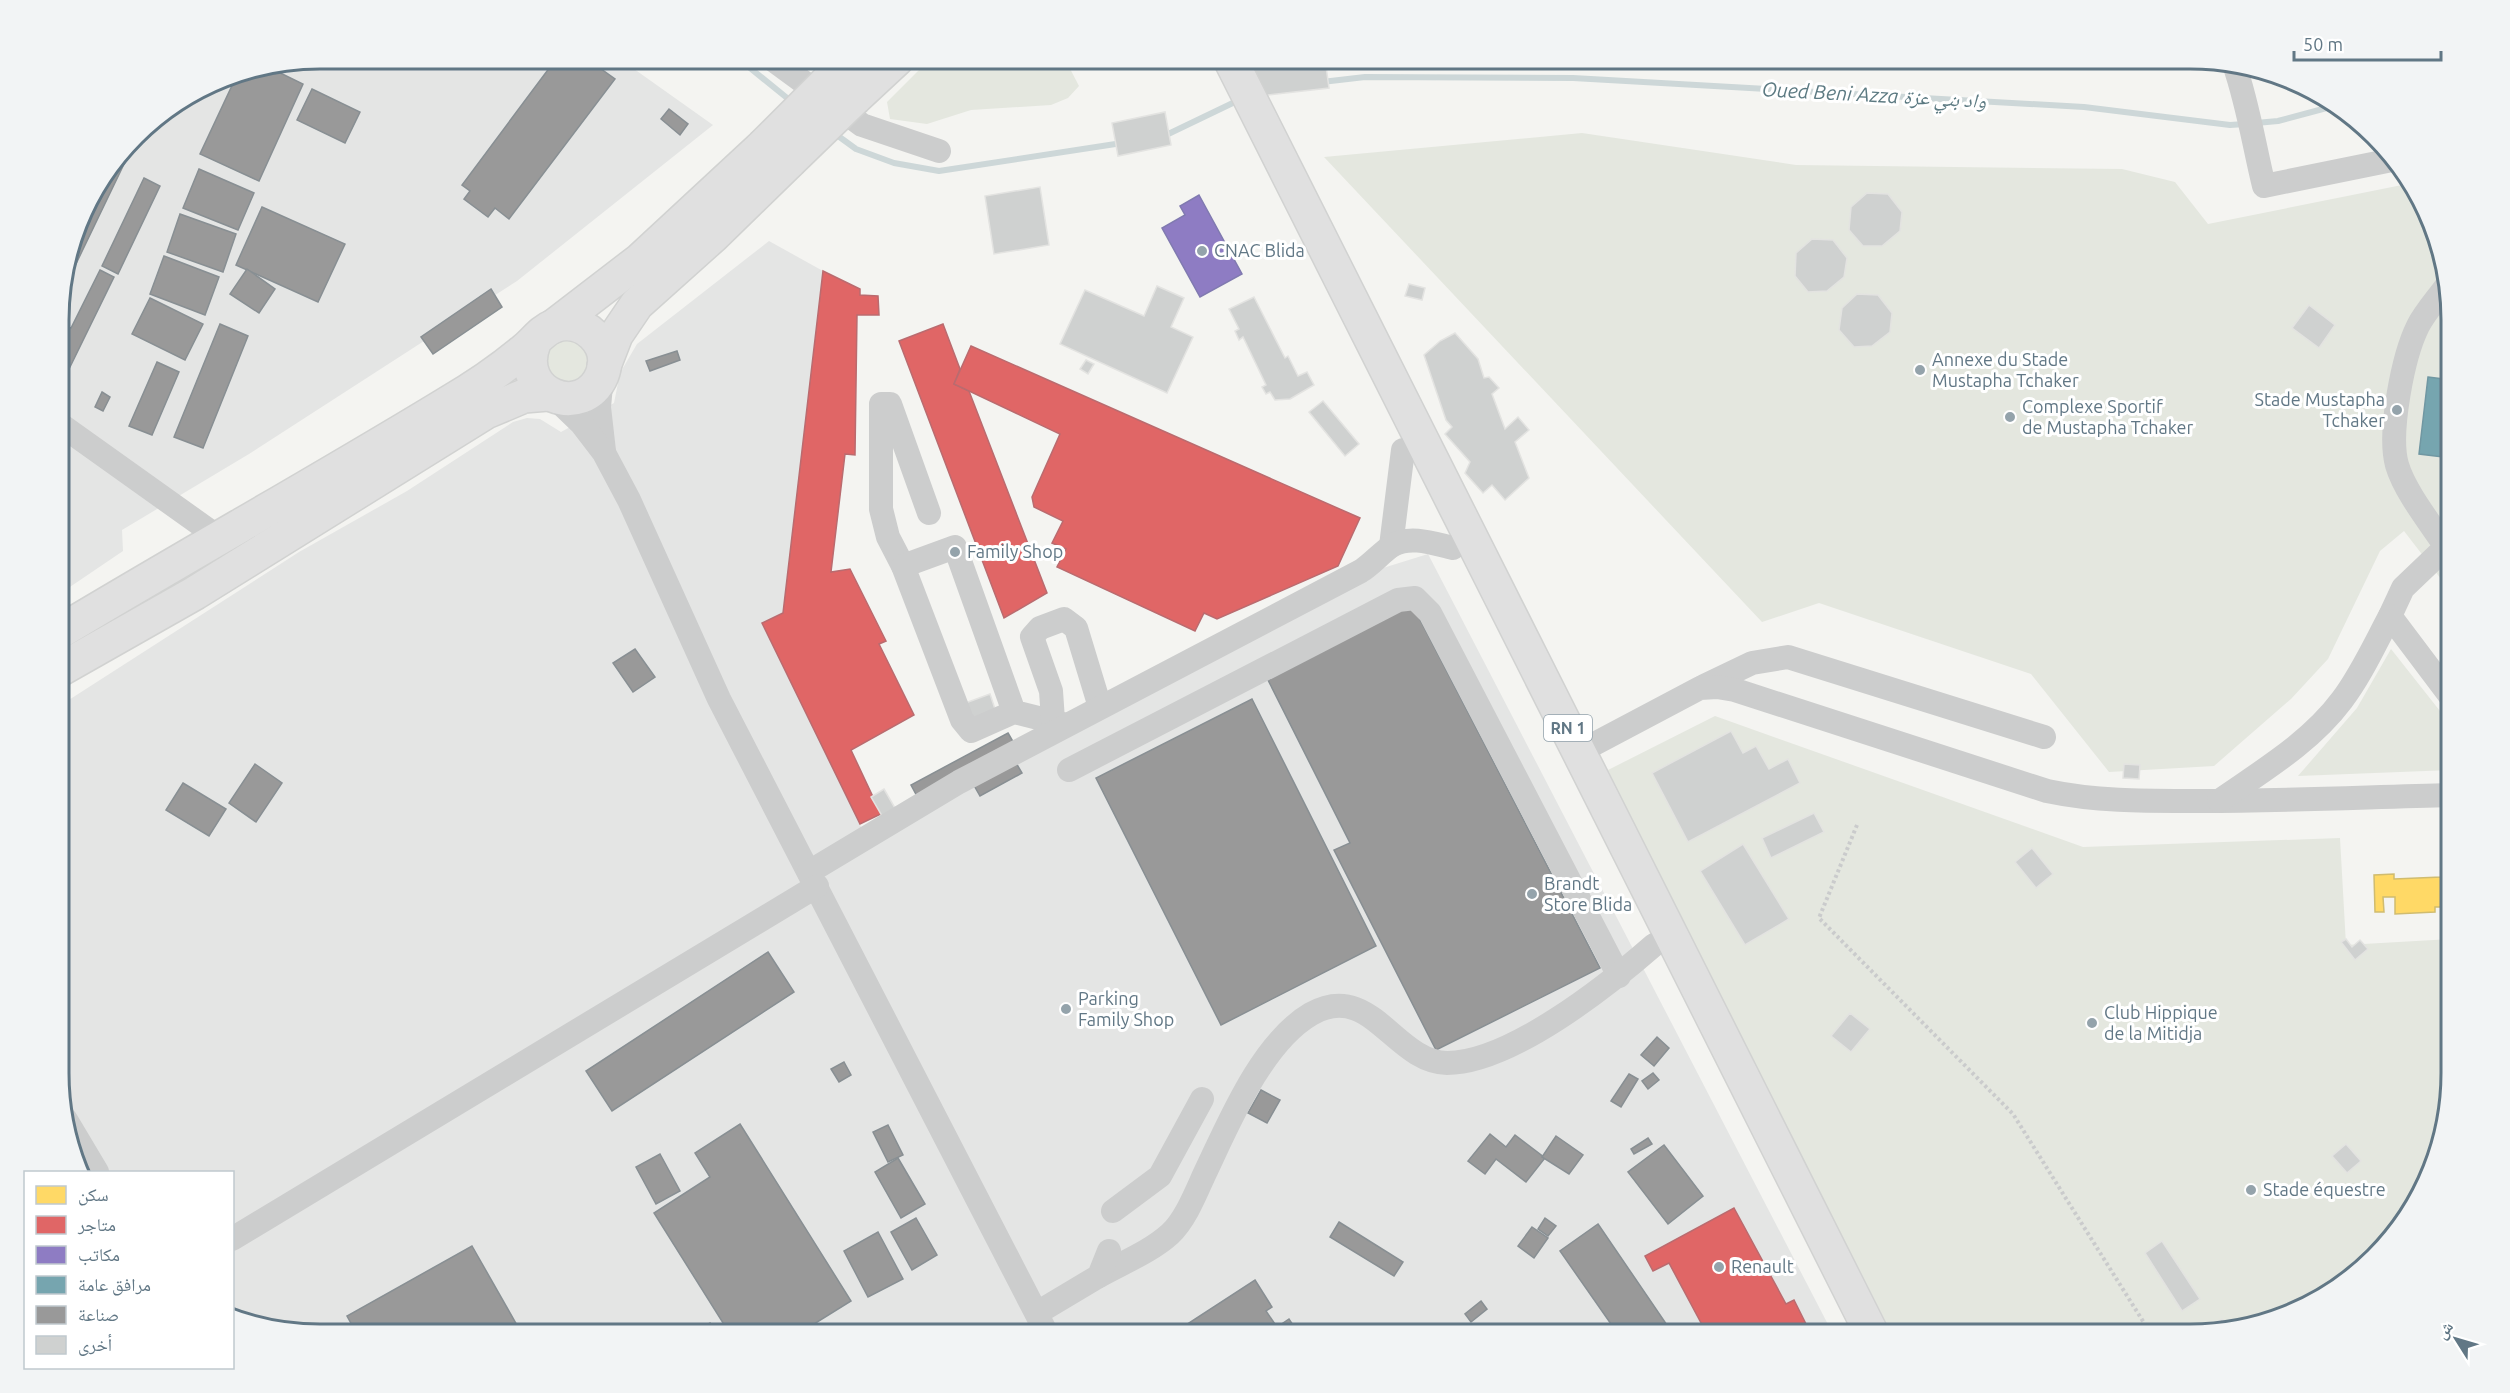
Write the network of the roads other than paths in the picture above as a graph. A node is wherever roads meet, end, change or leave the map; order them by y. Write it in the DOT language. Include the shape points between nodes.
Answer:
graph roads {
  1 [pos="787,69"];
  2 [pos="870,69"];
  3 [pos="1223,69"];
  4 [pos="2237,74"];
  5 [pos="846,79"];
  6 [pos="1253,126"];
  7 [pos="939,151"];
  8 [pos="776,154"];
  9 [pos="2384,162"];
  10 [pos="2440,296"];
  11 [pos="544,334"];
  12 [pos="603,371"];
  13 [pos="551,395"];
  14 [pos="69,431"];
  15 [pos="1403,450"];
  16 [pos="604,453"];
  17 [pos="929,513"];
  18 [pos="218,537"];
  19 [pos="2441,540"];
  20 [pos="1391,546"];
  21 [pos="1453,548"];
  22 [pos="2441,553"];
  23 [pos="903,566"];
  24 [pos="2390,616"];
  25 [pos="69,626"];
  26 [pos="69,664"];
  27 [pos="2441,684"];
  28 [pos="1700,688"];
  29 [pos="1100,707"];
  30 [pos="1014,712"];
  31 [pos="1059,723"];
  32 [pos="2044,737"];
  33 [pos="1581,751"];
  34 [pos="1069,770"];
  35 [pos="2441,795"];
  36 [pos="2218,801"];
  37 [pos="813,879"];
  38 [pos="1654,945"];
  39 [pos="1619,976"];
  40 [pos="1202,1099"];
  41 [pos="79,1142"];
  42 [pos="96,1171"];
  43 [pos="1113,1211"];
  44 [pos="234,1238"];
  45 [pos="1109,1251"];
  46 [pos="1099,1276"];
  47 [pos="1042,1324"];
  48 [pos="1842,1324"];
  49 [pos="1867,1324"];
  1 -- 7 [label="street" via="862,125"];
  2 -- 5 [label="highway"];
  3 -- 6 [label="highway, RN 1"];
  4 -- 9 [label="street" via="2264,186"];
  5 -- 8 [label="highway, bridge"];
  6 -- 15 [label="highway, RN 1"];
  6 -- 33 [label="highway, RN 1"];
  8 -- 11 [label="highway"];
  8 -- 12 [label="highway" via="713,236 637,304 616,335"];
  10 -- 19 [label="street" via="2418,325 2402,371 2394,440 2401,474"];
  11 -- 12 [label="highway" via="573,324 591,332 602,347"];
  11 -- 13 [label="highway" via="530,357 531,371 537,384"];
  11 -- 18 [label="highway" via="470,390 305,490"];
  12 -- 13 [label="highway" via="582,395"];
  12 -- 16 [label="street" via="599,406"];
  13 -- 16 [label="street" via="581,423"];
  13 -- 26 [label="highway" via="524,396 486,411 195,593"];
  14 -- 18 [label="street"];
  15 -- 20 [label="street"];
  15 -- 21 [label="highway, RN 1"];
  16 -- 37 [label="street" via="719,699"];
  17 -- 23 [label="street" via="890,404 880,404 881,509 888,537"];
  18 -- 25 [label="highway"];
  20 -- 21 [label="street" via="1425,541"];
  20 -- 29 [label="street" via="1361,571"];
  21 -- 38 [label="highway, RN 1"];
  22 -- 24 [label="street" via="2403,588"];
  23 -- 30 [label="street" via="962,720 971,731"];
  23 -- 30 [label="street" via="955,547"];
  24 -- 27 [label="street"];
  24 -- 36 [label="street" via="2343,699 2320,725 2297,747"];
  28 -- 32 [label="street" via="1752,663 1788,657"];
  28 -- 33 [label="street"];
  28 -- 36 [label="street" via="1735,690 2047,792 2108,801"];
  29 -- 31 [label="street"];
  29 -- 31 [label="street" via="1076,628 1064,619 1040,628 1032,638"];
  30 -- 31 [label="street"];
  31 -- 37 [label="street" via="959,782"];
  33 -- 49 [label="highway, RN 1"];
  34 -- 39 [label="street" via="1398,600 1415,598 1430,613"];
  35 -- 36 [label="street"];
  37 -- 44 [label="street"];
  37 -- 47 [label="street"];
  38 -- 39 [label="street"];
  38 -- 48 [label="highway, RN 1"];
  39 -- 46 [label="street" via="1559,1018 1495,1051 1462,1061 1446,1063 1421,1055 1352,1006 1331,1005 1309,1015 1287,1035 1251,1080 1197,1190 1170,1234"];
  40 -- 43 [label="street" via="1160,1176"];
  41 -- 42 [label="street"];
  45 -- 46 [label="street"];
  46 -- 47 [label="street"];
}
